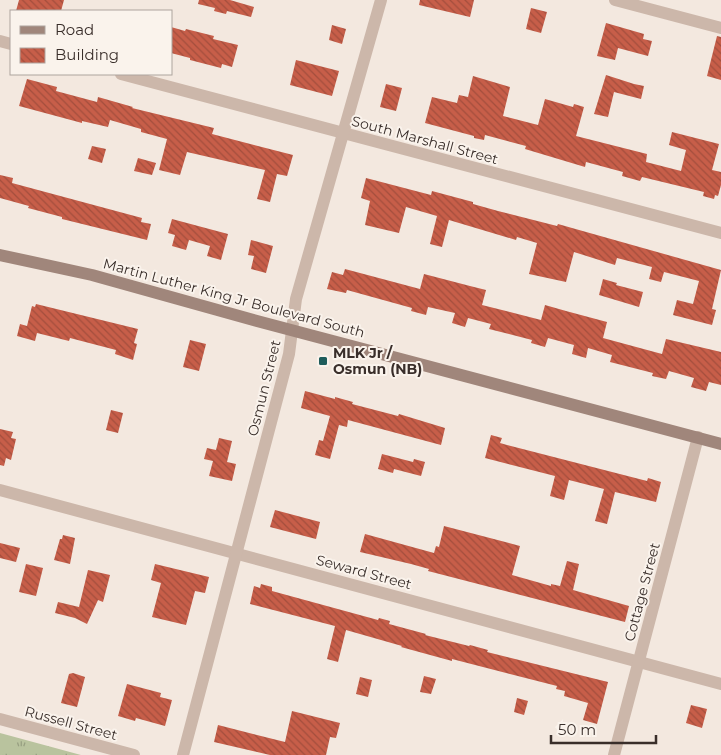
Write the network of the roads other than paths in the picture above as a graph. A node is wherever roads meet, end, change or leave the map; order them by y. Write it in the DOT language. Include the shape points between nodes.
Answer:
graph roads {
  1 [pos="381,0"];
  2 [pos="615,0"];
  3 [pos="721,28"];
  4 [pos="125,75"];
  5 [pos="343,133"];
  6 [pos="721,233"];
  7 [pos="0,255"];
  8 [pos="292,330"];
  9 [pos="698,438"];
  10 [pos="721,444"];
  11 [pos="0,490"];
  12 [pos="237,553"];
  13 [pos="639,662"];
  14 [pos="721,684"];
  15 [pos="0,719"];
  16 [pos="134,755"];
  17 [pos="183,755"];
  18 [pos="614,755"];
  1 -- 5 [label="street, Osmun Street"];
  2 -- 3 [label="street"];
  4 -- 5 [label="street, South Marshall Street"];
  5 -- 6 [label="street, South Marshall Street"];
  5 -- 8 [label="street, Osmun Street" via="296,299"];
  7 -- 8 [label="main road, Martin Luther King Jr Boulevard South" via="92,275"];
  8 -- 9 [label="main road, Martin Luther King Jr Boulevard South"];
  8 -- 12 [label="street, Osmun Street" via="289,354"];
  9 -- 10 [label="main road, Martin Luther King Jr Boulevard South"];
  9 -- 13 [label="street, Cottage Street"];
  11 -- 12 [label="street, Seward Street"];
  12 -- 13 [label="street, Seward Street"];
  12 -- 17 [label="street, Osmun Street"];
  13 -- 14 [label="street, Seward Street"];
  13 -- 18 [label="street, Cottage Street"];
  15 -- 16 [label="street, Russell Street"];
}
